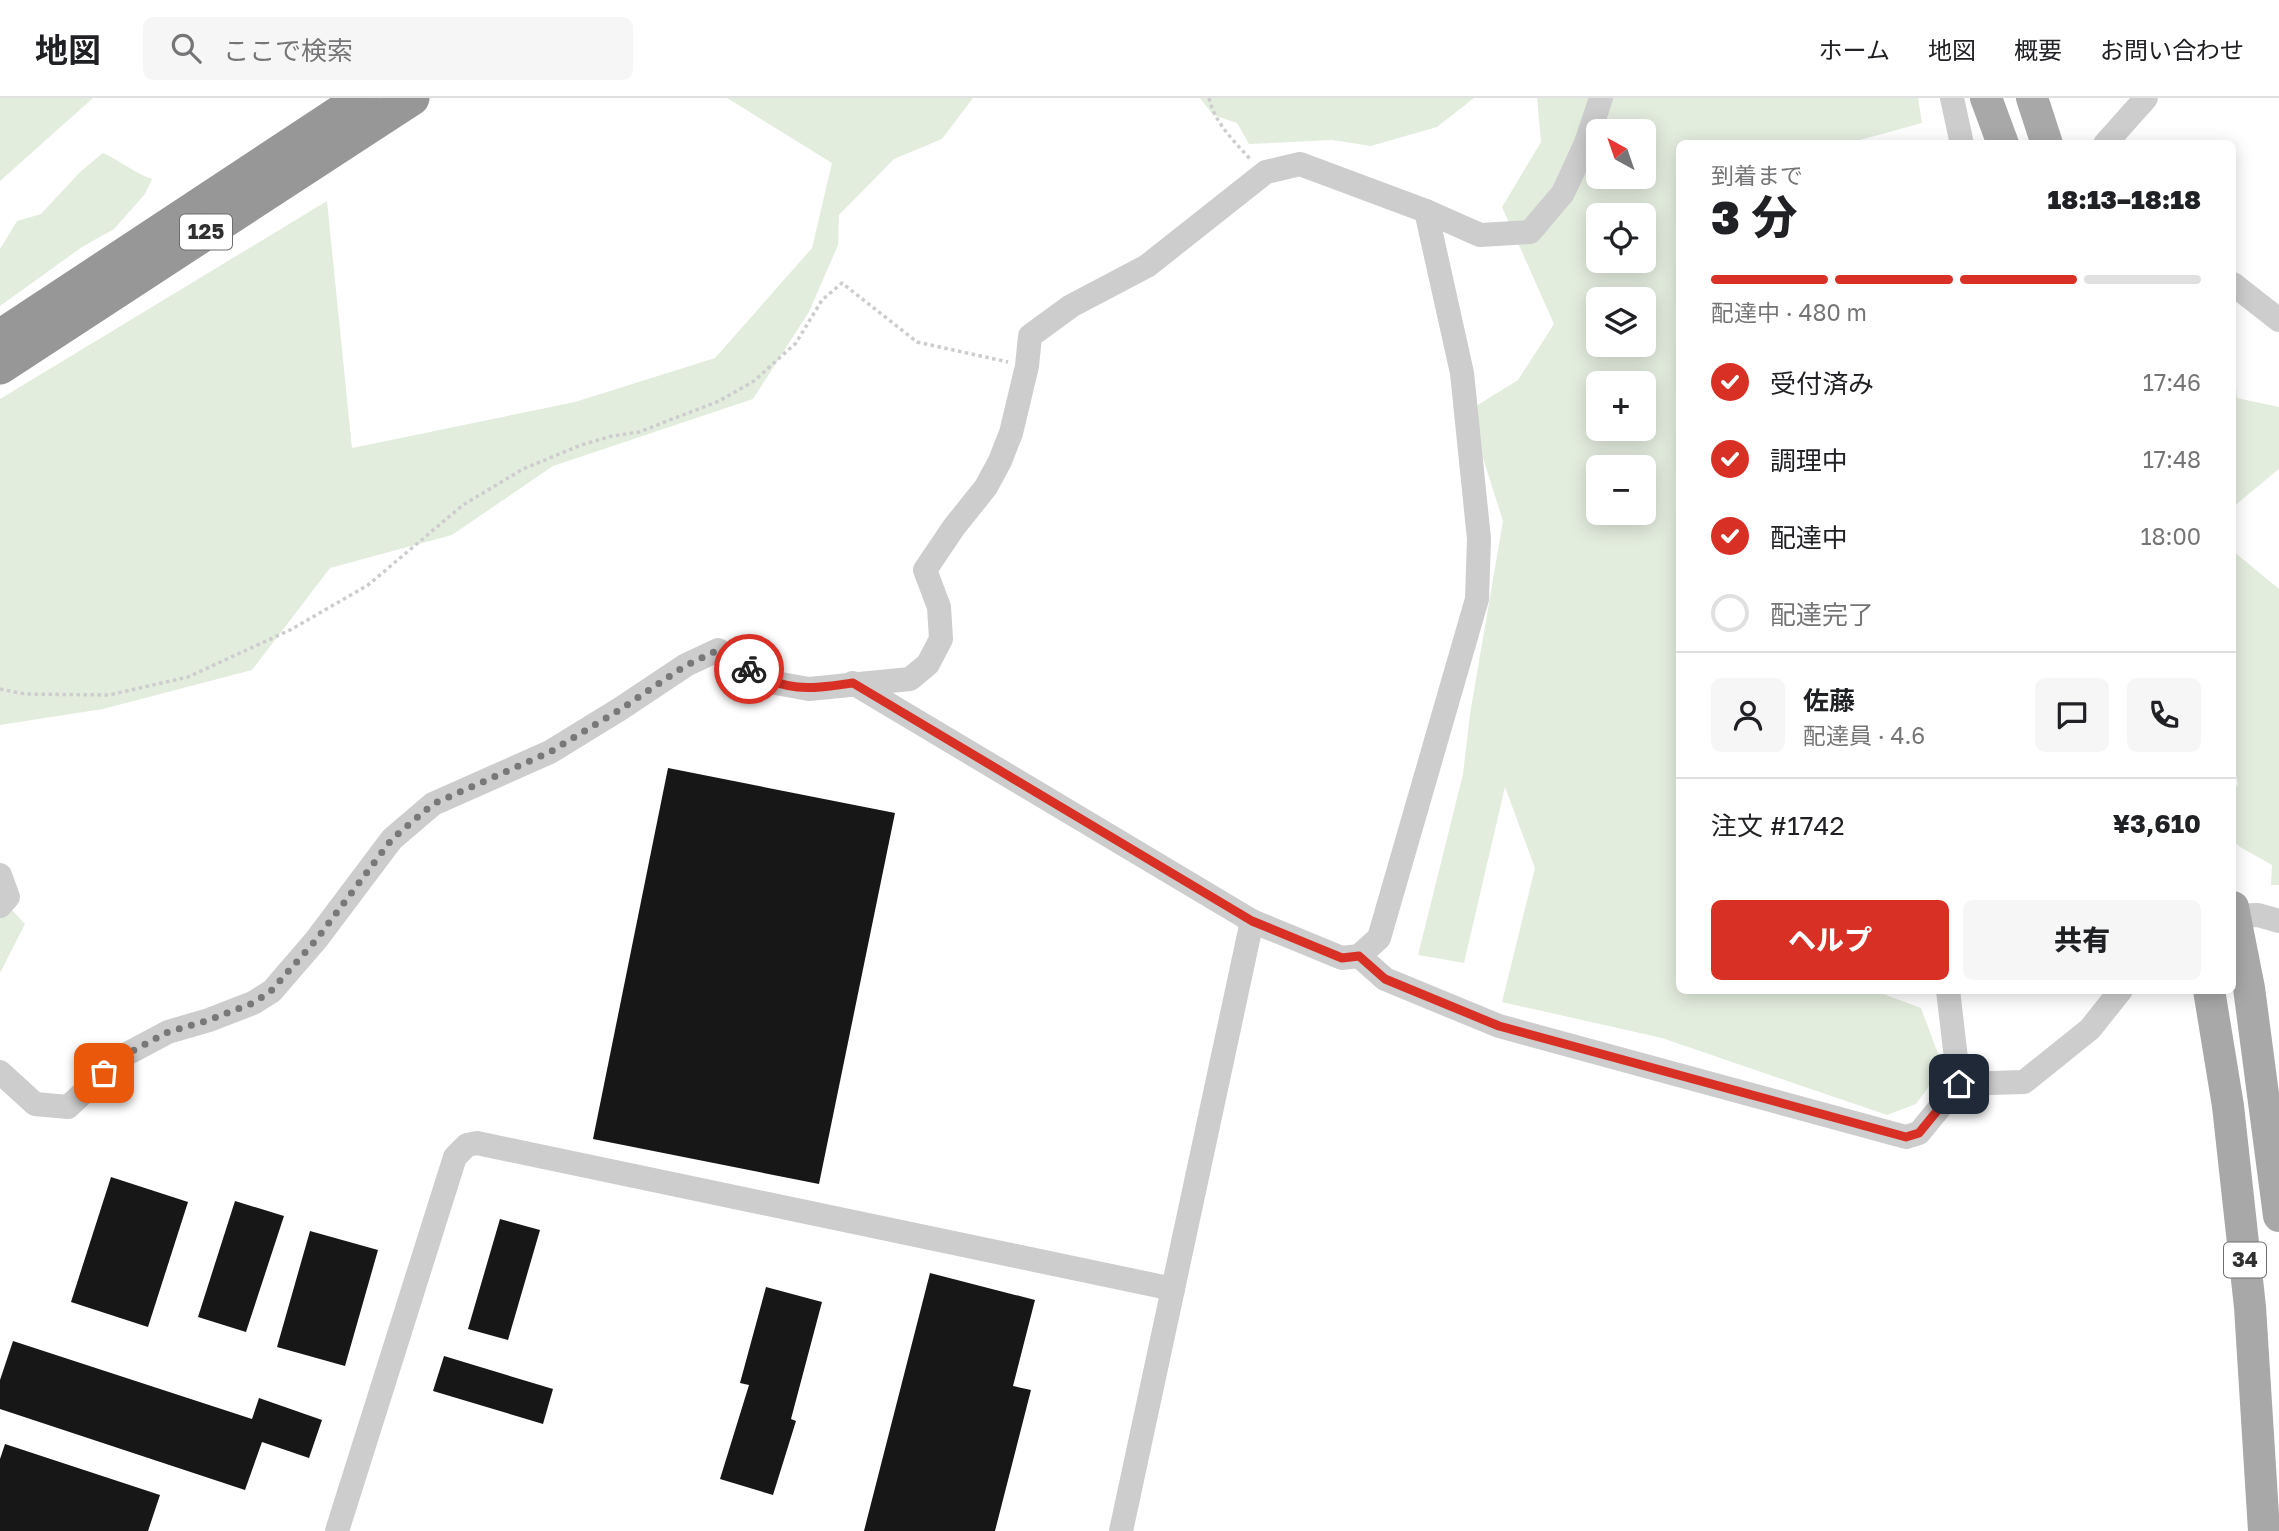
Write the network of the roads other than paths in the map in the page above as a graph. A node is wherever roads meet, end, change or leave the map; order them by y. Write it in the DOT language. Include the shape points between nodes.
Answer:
graph roads {
  1 [pos="362,98"];
  2 [pos="412,98"];
  3 [pos="1601,98"];
  4 [pos="1952,98"];
  5 [pos="1986,98"];
  6 [pos="2032,98"];
  7 [pos="2146,98"];
  8 [pos="1961,140"];
  9 [pos="2002,140"];
  10 [pos="2046,140"];
  11 [pos="2109,140"];
  12 [pos="1426,211"];
  13 [pos="2236,286"];
  14 [pos="2279,320"];
  15 [pos="0,337"];
  16 [pos="0,367"];
  17 [pos="853,683"];
  18 [pos="0,875"];
  19 [pos="0,906"];
  20 [pos="2236,912"];
  21 [pos="1252,921"];
  22 [pos="2279,921"];
  23 [pos="2236,922"];
  24 [pos="1359,956"];
  25 [pos="1948,994"];
  26 [pos="2118,994"];
  27 [pos="2210,994"];
  28 [pos="0,1072"];
  29 [pos="1959,1084"];
  30 [pos="2279,1216"];
  31 [pos="1173,1289"];
  32 [pos="337,1531"];
  33 [pos="1121,1531"];
  34 [pos="2264,1531"];
  1 -- 15 [label="highway, 125"];
  2 -- 16 [label="highway, 125"];
  3 -- 12 [label="street" via="1563,193 1530,232 1480,235"];
  4 -- 8 [label="street"];
  5 -- 9 [label="main road"];
  6 -- 10 [label="main road"];
  7 -- 11 [label="street"];
  12 -- 17 [label="street" via="1300,163 1264,174 1147,267 1071,306 1030,336 1012,433 1000,461 925,570 939,607 941,639 928,664 910,679"];
  12 -- 24 [label="street" via="1462,373 1479,539 1477,599 1379,938"];
  13 -- 14 [label="street"];
  17 -- 21 [label="street"];
  17 -- 28 [label="street" via="809,689 770,682 718,650 550,752 433,804 392,839 316,940 271,991 253,1003 168,1032 123,1056 68,1107 35,1104"];
  18 -- 19 [label="street" via="8,897"];
  20 -- 22 [label="street"];
  21 -- 24 [label="street" via="1342,958"];
  21 -- 31 [label="street"];
  23 -- 30 [label="main road, 34"];
  24 -- 29 [label="street" via="1385,979 1499,1026 1906,1137 1919,1133"];
  25 -- 29 [label="street"];
  26 -- 29 [label="street" via="2090,1029 2024,1082"];
  27 -- 34 [label="main road, 34" via="2228,1106 2250,1307"];
  31 -- 32 [label="street" via="467,1144 455,1157"];
  31 -- 33 [label="street"];
}
